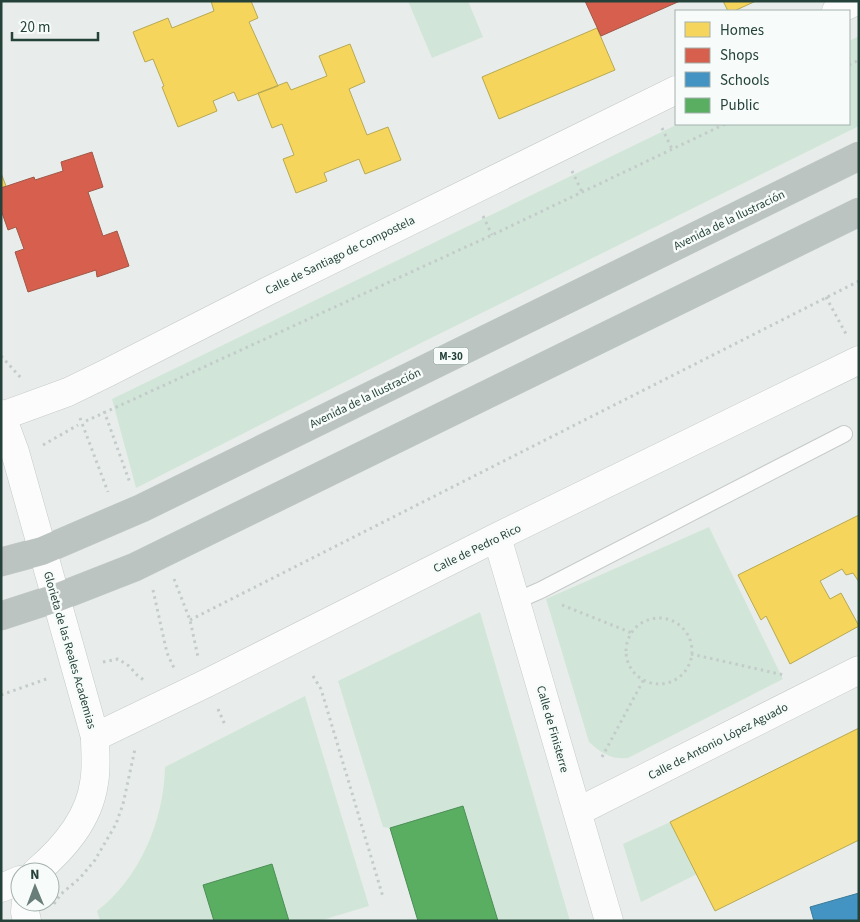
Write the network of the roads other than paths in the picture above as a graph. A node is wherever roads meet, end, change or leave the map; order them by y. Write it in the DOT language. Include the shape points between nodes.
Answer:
graph roads {
  1 [pos="856,1"];
  2 [pos="838,10"];
  3 [pos="675,90"];
  4 [pos="859,156"];
  5 [pos="859,212"];
  6 [pos="854,350"];
  7 [pos="2,415"];
  8 [pos="844,434"];
  9 [pos="497,537"];
  10 [pos="42,550"];
  11 [pos="1,562"];
  12 [pos="56,598"];
  13 [pos="516,601"];
  14 [pos="1,616"];
  15 [pos="859,670"];
  16 [pos="95,737"];
  17 [pos="577,812"];
  18 [pos="47,862"];
  19 [pos="609,921"];
  1 -- 2 [label="street"];
  3 -- 7 [label="street, Calle de Santiago de Compostela" via="107,374 68,392"];
  4 -- 10 [label="highway, Avenida de la Ilustración / M-30" via="142,508"];
  5 -- 12 [label="highway" via="135,567"];
  6 -- 9 [label="street, Calle de Pedro Rico"];
  7 -- 10 [label="street, Glorieta de las Reales Academias"];
  8 -- 13 [label="lane"];
  9 -- 13 [label="street, Calle de Finisterre"];
  9 -- 16 [label="street, Calle de Pedro Rico"];
  10 -- 11 [label="highway, Avenida de la Ilustración / M-30"];
  10 -- 12 [label="street, Glorieta de las Reales Academias"];
  12 -- 14 [label="highway"];
  12 -- 16 [label="street, Glorieta de las Reales Academias"];
  13 -- 17 [label="street, Calle de Finisterre"];
  15 -- 17 [label="street, Calle de Antonio López Aguado"];
  16 -- 18 [label="street, Glorieta de las Reales Academias" via="95,783 86,812"];
  17 -- 19 [label="street, Calle de Finisterre"];
}
